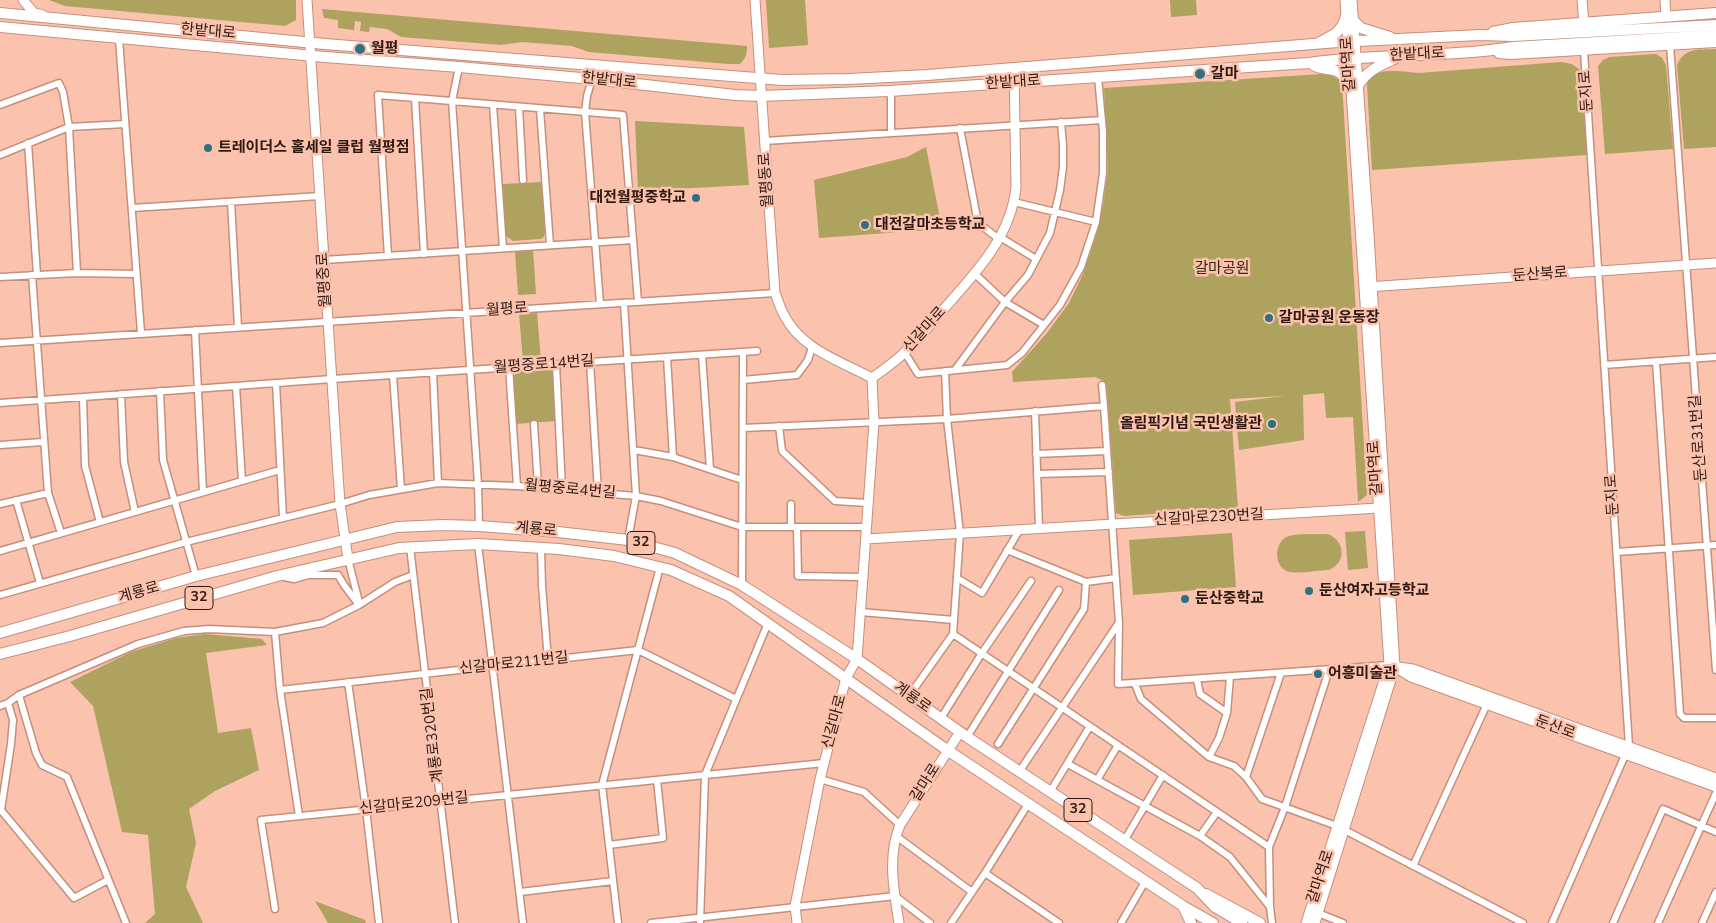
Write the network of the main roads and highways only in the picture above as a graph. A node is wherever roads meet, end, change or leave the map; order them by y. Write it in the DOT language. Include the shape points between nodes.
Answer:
graph roads {
  1 [pos="0,13"];
  2 [pos="1716,13"];
  3 [pos="1716,24"];
  4 [pos="0,27"];
  5 [pos="1480,35"];
  6 [pos="1716,35"];
  7 [pos="1398,40"];
  8 [pos="1716,42"];
  9 [pos="1308,46"];
  10 [pos="1483,52"];
  11 [pos="1401,55"];
  12 [pos="1310,63"];
  13 [pos="0,633"];
  14 [pos="0,654"];
  15 [pos="1197,888"];
  16 [pos="1183,906"];
  17 [pos="1190,923"];
  18 [pos="1213,923"];
  19 [pos="1242,923"];
  20 [pos="1260,923"];
  1 -- 9 [label="main road, 한밭대로" via="782,80 849,79"];
  2 -- 5 [label="main road" via="1513,28"];
  3 -- 5 [label="main road, 한밭대로" via="1513,36"];
  4 -- 12 [label="main road, 한밭대로" via="592,78 761,96 889,91"];
  5 -- 7 [label="main road, 한밭대로"];
  6 -- 10 [label="main road, 한밭대로" via="1513,47"];
  7 -- 9 [label="main road, 한밭대로"];
  7 -- 9 [label="main road" via="1361,28 1350,18 1336,34"];
  8 -- 10 [label="main road" via="1584,51"];
  10 -- 11 [label="main road, 한밭대로"];
  11 -- 12 [label="main road, 한밭대로"];
  11 -- 12 [label="main road" via="1369,72 1354,86 1337,71"];
  13 -- 15 [label="main road, 계룡로 / 32" via="196,576 397,528 479,526 628,540 675,553 742,585"];
  14 -- 16 [label="main road, 계룡로 / 32" via="277,576 399,548 478,544 614,556 660,566 729,596 947,750"];
  15 -- 19 [label="main road, 계룡로 / 32" via="1216,907"];
  15 -- 20 [label="main road, 32"];
  16 -- 17 [label="main road"];
  16 -- 18 [label="main road, 계룡로 / 32"];
}
